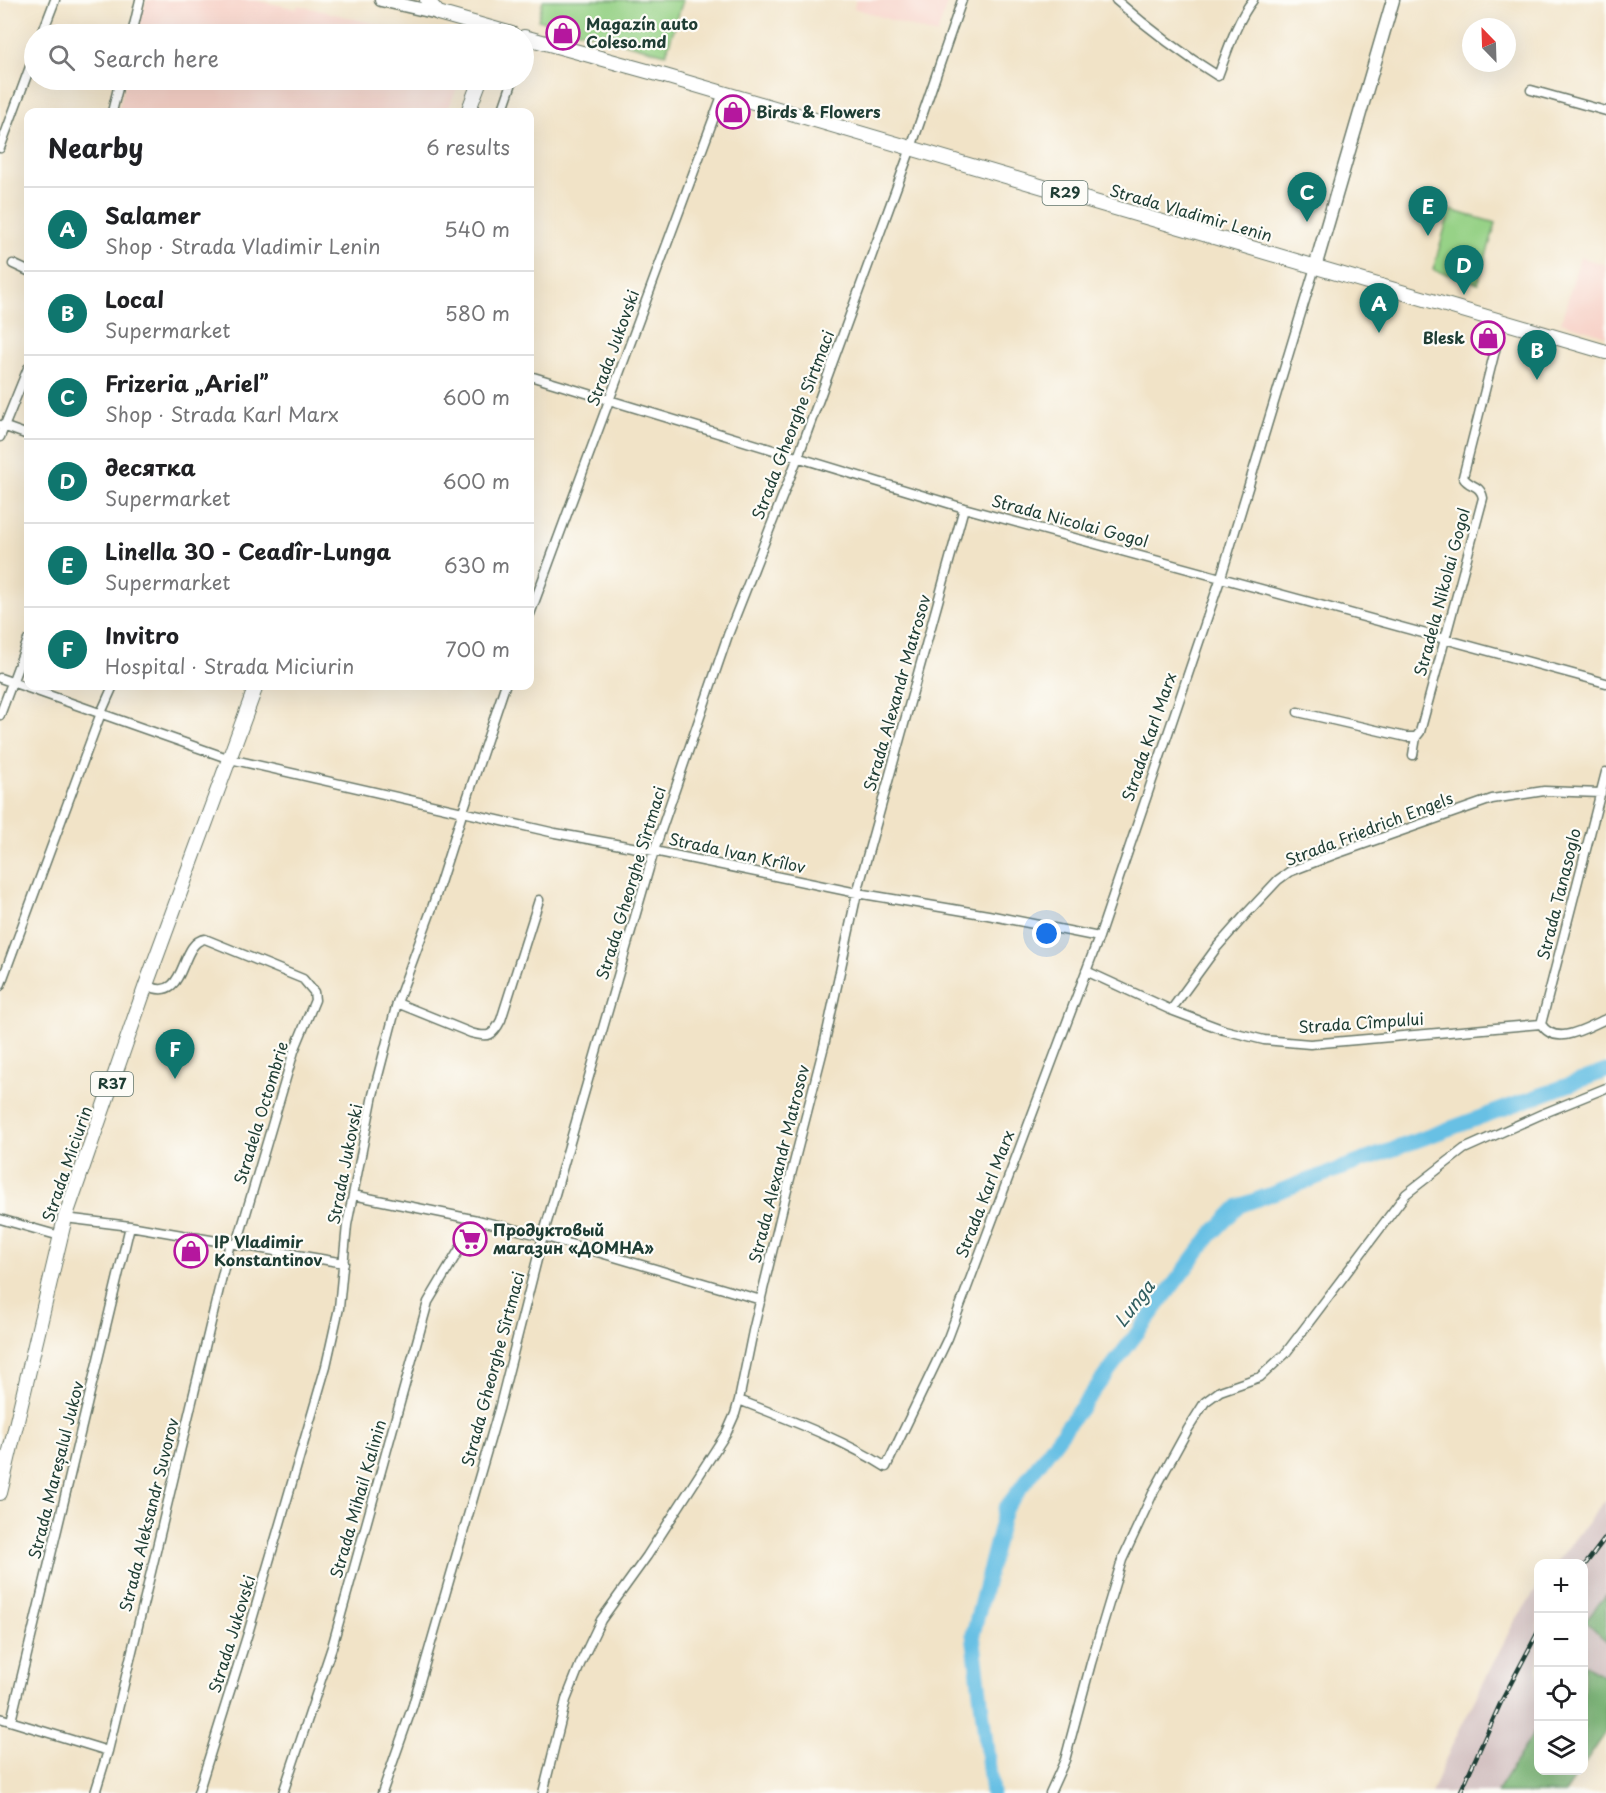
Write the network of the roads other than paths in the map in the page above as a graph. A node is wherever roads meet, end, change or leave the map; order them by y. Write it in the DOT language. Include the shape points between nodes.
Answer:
graph roads {
  1 [pos="55,0"];
  2 [pos="140,0"];
  3 [pos="381,0"];
  4 [pos="427,0"];
  5 [pos="962,0"];
  6 [pos="1116,0"];
  7 [pos="1253,0"];
  8 [pos="1393,0"];
  9 [pos="438,13"];
  10 [pos="46,24"];
  11 [pos="134,24"];
  12 [pos="470,24"];
  13 [pos="534,44"];
  14 [pos="24,83"];
  15 [pos="118,90"];
  16 [pos="476,90"];
  17 [pos="510,90"];
  18 [pos="1531,90"];
  19 [pos="723,93"];
  20 [pos="113,108"];
  21 [pos="470,108"];
  22 [pos="503,108"];
  23 [pos="1606,111"];
  24 [pos="0,147"];
  25 [pos="911,148"];
  26 [pos="13,264"];
  27 [pos="1315,267"];
  28 [pos="24,269"];
  29 [pos="1502,323"];
  30 [pos="1606,352"];
  31 [pos="24,377"];
  32 [pos="534,377"];
  33 [pos="610,400"];
  34 [pos="2,425"];
  35 [pos="24,433"];
  36 [pos="0,437"];
  37 [pos="798,457"];
  38 [pos="964,508"];
  39 [pos="1221,577"];
  40 [pos="534,603"];
  41 [pos="1444,640"];
  42 [pos="24,651"];
  43 [pos="0,678"];
  44 [pos="12,683"];
  45 [pos="1606,683"];
  46 [pos="24,687"];
  47 [pos="33,690"];
  48 [pos="111,690"];
  49 [pos="255,690"];
  50 [pos="504,690"];
  51 [pos="1298,712"];
  52 [pos="101,713"];
  53 [pos="0,715"];
  54 [pos="1416,737"];
  55 [pos="1413,756"];
  56 [pos="230,759"];
  57 [pos="1606,772"];
  58 [pos="1601,793"];
  59 [pos="463,811"];
  60 [pos="654,851"];
  61 [pos="856,894"];
  62 [pos="540,900"];
  63 [pos="1099,937"];
  64 [pos="1086,971"];
  65 [pos="146,985"];
  66 [pos="0,986"];
  67 [pos="397,1003"];
  68 [pos="1171,1010"];
  69 [pos="1606,1019"];
  70 [pos="1541,1024"];
  71 [pos="1606,1088"];
  72 [pos="353,1195"];
  73 [pos="65,1218"];
  74 [pos="0,1219"];
  75 [pos="477,1220"];
  76 [pos="130,1226"];
  77 [pos="60,1236"];
  78 [pos="543,1236"];
  79 [pos="233,1244"];
  80 [pos="344,1263"];
  81 [pos="761,1300"];
  82 [pos="739,1400"];
  83 [pos="0,1493"];
  84 [pos="0,1718"];
  85 [pos="11,1721"];
  86 [pos="108,1750"];
  87 [pos="95,1793"];
  88 [pos="198,1793"];
  89 [pos="283,1793"];
  90 [pos="382,1793"];
  91 [pos="543,1793"];
  92 [pos="1050,1793"];
  1 -- 10 [label="street"];
  2 -- 11 [label="street"];
  3 -- 9 [label="street"];
  4 -- 9 [label="main road"];
  5 -- 25 [label="street, Strada Gheorghe Sîrtmaci"];
  6 -- 7 [label="street" via="1191,60 1218,76"];
  8 -- 27 [label="street, Strada Karl Marx"];
  9 -- 12 [label="main road"];
  13 -- 19 [label="main road, Strada Vladimir Lenin / R29"];
  14 -- 24 [label="street"];
  15 -- 20 [label="street"];
  16 -- 21 [label="main road"];
  17 -- 22 [label="street"];
  18 -- 23 [label="street"];
  19 -- 25 [label="main road, Strada Vladimir Lenin / R29"];
  19 -- 33 [label="street, Strada Jukovski"];
  25 -- 27 [label="main road, Strada Vladimir Lenin / R29"];
  25 -- 37 [label="street, Strada Gheorghe Sîrtmaci"];
  26 -- 28 [label="street"];
  27 -- 29 [label="main road, Strada Vladimir Lenin / R29"];
  27 -- 39 [label="street, Strada Karl Marx"];
  29 -- 30 [label="main road, Strada Vladimir Lenin / R29"];
  29 -- 41 [label="street, Stradela Nikolai Gogol" via="1463,477 1479,488 1483,498"];
  31 -- 34 [label="street"];
  32 -- 33 [label="street, Strada Nicolai Gogol"];
  33 -- 37 [label="street, Strada Nicolai Gogol"];
  33 -- 40 [label="street, Strada Jukovski"];
  34 -- 35 [label="street"];
  34 -- 36 [label="street"];
  37 -- 38 [label="street, Strada Nicolai Gogol"];
  37 -- 60 [label="street, Strada Gheorghe Sîrtmaci" via="728,635"];
  38 -- 39 [label="street, Strada Nicolai Gogol"];
  38 -- 61 [label="street, Strada Alexandr Matrosov"];
  39 -- 41 [label="street, Strada Nicolai Gogol"];
  39 -- 63 [label="street, Strada Karl Marx"];
  41 -- 45 [label="street, Strada Nicolai Gogol"];
  41 -- 54 [label="street, Stradela Nikolai Gogol"];
  42 -- 44 [label="street"];
  43 -- 44 [label="street, Strada Ivan Krîlov"];
  44 -- 46 [label="street, Strada Ivan Krîlov"];
  44 -- 53 [label="street"];
  47 -- 52 [label="street, Strada Ivan Krîlov"];
  48 -- 52 [label="street"];
  49 -- 56 [label="main road, Strada Miciurin / R37"];
  50 -- 59 [label="street, Strada Jukovski"];
  51 -- 54 [label="street"];
  52 -- 56 [label="street, Strada Ivan Krîlov"];
  52 -- 66 [label="street"];
  54 -- 55 [label="street, Stradela Nikolai Gogol"];
  56 -- 59 [label="street, Strada Ivan Krîlov"];
  56 -- 65 [label="main road, Strada Miciurin / R37"];
  57 -- 58 [label="street, Strada Tanasoglo"];
  58 -- 68 [label="street, Strada Friedrich Engels" via="1544,791 1492,799 1288,872 1217,947"];
  58 -- 70 [label="street, Strada Tanasoglo"];
  59 -- 60 [label="street, Strada Ivan Krîlov"];
  59 -- 67 [label="street, Strada Jukovski"];
  60 -- 61 [label="street, Strada Ivan Krîlov"];
  60 -- 78 [label="street, Strada Gheorghe Sîrtmaci"];
  61 -- 63 [label="street, Strada Ivan Krîlov"];
  61 -- 81 [label="street, Strada Alexandr Matrosov" via="824,1046"];
  62 -- 67 [label="street" via="495,1031 489,1035 471,1034"];
  63 -- 64 [label="street, Strada Karl Marx"];
  64 -- 68 [label="street, Strada Cîmpului"];
  64 -- 82 [label="street, Strada Karl Marx" via="948,1338 886,1467 830,1436"];
  65 -- 73 [label="main road, Strada Miciurin / R37"];
  65 -- 79 [label="street, Stradela Octombrie" via="164,990 173,984 194,944 205,939 303,979 314,992 315,1000 294,1051"];
  67 -- 72 [label="street, Strada Jukovski"];
  68 -- 70 [label="street, Strada Cîmpului" via="1264,1040 1310,1044"];
  69 -- 70 [label="street, Strada Cîmpului" via="1562,1035 1550,1033"];
  71 -- 92 [label="street" via="1542,1113 1455,1155 1406,1194 1285,1354 1260,1377 1220,1391 1205,1402 1154,1491 1122,1560 1065,1760"];
  72 -- 75 [label="street"];
  72 -- 80 [label="street, Strada Jukovski"];
  73 -- 76 [label="street"];
  73 -- 77 [label="main road, Strada Miciurin / R37"];
  74 -- 77 [label="street"];
  75 -- 78 [label="street"];
  75 -- 89 [label="street, Strada Mihail Kalinin" via="428,1302 332,1647"];
  76 -- 79 [label="street"];
  76 -- 85 [label="street, Strada Mareșalul Jukov"];
  77 -- 83 [label="main road, Strada Miciurin / R37"];
  78 -- 81 [label="street"];
  78 -- 90 [label="street, Strada Gheorghe Sîrtmaci" via="499,1409 413,1705"];
  79 -- 80 [label="street"];
  79 -- 86 [label="street, Strada Aleksandr Suvorov"];
  80 -- 88 [label="street, Strada Jukovski" via="326,1366"];
  81 -- 82 [label="street, Strada Alexandr Matrosov"];
  82 -- 91 [label="street, Strada Alexandr Matrosov" via="727,1432 601,1620 566,1700"];
  84 -- 85 [label="street"];
  85 -- 86 [label="street"];
  86 -- 87 [label="street, Strada Aleksandr Suvorov"];
}
